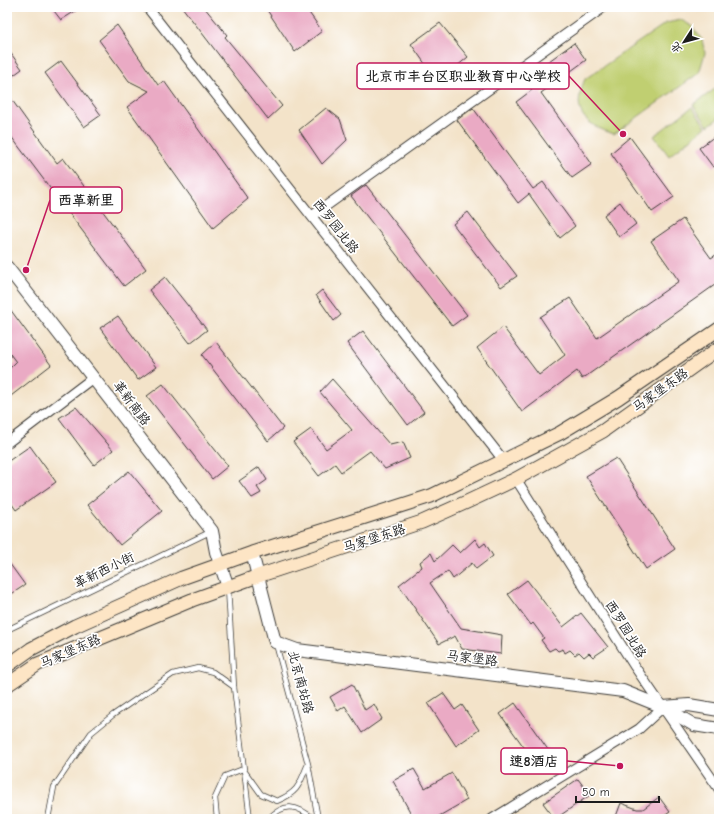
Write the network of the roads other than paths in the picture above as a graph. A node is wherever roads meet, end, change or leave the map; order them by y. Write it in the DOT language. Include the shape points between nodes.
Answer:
graph roads {
  1 [pos="147,7"];
  2 [pos="604,7"];
  3 [pos="312,216"];
  4 [pos="7,267"];
  5 [pos="719,329"];
  6 [pos="719,348"];
  7 [pos="94,377"];
  8 [pos="7,444"];
  9 [pos="504,461"];
  10 [pos="516,479"];
  11 [pos="212,531"];
  12 [pos="252,553"];
  13 [pos="220,565"];
  14 [pos="258,576"];
  15 [pos="228,586"];
  16 [pos="7,630"];
  17 [pos="275,642"];
  18 [pos="7,666"];
  19 [pos="7,685"];
  20 [pos="234,687"];
  21 [pos="663,706"];
  22 [pos="719,710"];
  23 [pos="719,729"];
  24 [pos="308,764"];
  25 [pos="243,769"];
  26 [pos="719,789"];
  27 [pos="48,819"];
  28 [pos="217,819"];
  29 [pos="250,819"];
  30 [pos="268,819"];
  31 [pos="314,819"];
  32 [pos="318,819"];
  33 [pos="492,819"];
  1 -- 3 [label="street, 西罗园北路"];
  2 -- 3 [label="street"];
  3 -- 9 [label="street, 西罗园北路"];
  4 -- 7 [label="street, 革新南路"];
  5 -- 9 [label="main road, 马家堡东路" via="618,398 560,433"];
  6 -- 10 [label="main road, 马家堡东路" via="603,431"];
  7 -- 8 [label="street"];
  7 -- 11 [label="street, 革新南路"];
  9 -- 12 [label="main road, 马家堡东路" via="431,496"];
  10 -- 14 [label="main road, 马家堡东路" via="422,522"];
  10 -- 21 [label="street, 西罗园北路" via="635,667"];
  11 -- 13 [label="street, 革新南路"];
  11 -- 16 [label="lane, 革新西小街"];
  12 -- 13 [label="main road, 马家堡东路"];
  12 -- 14 [label="street, 北京南站路"];
  13 -- 15 [label="street, 革新南路"];
  13 -- 18 [label="main road, 马家堡东路" via="182,578 75,626 31,649"];
  14 -- 15 [label="main road, 马家堡东路"];
  14 -- 17 [label="street, 北京南站路"];
  15 -- 19 [label="main road, 马家堡东路" via="38,664"];
  15 -- 20 [label="lane"];
  17 -- 21 [label="street, 马家堡路" via="297,650 623,691"];
  17 -- 24 [label="lane, 北京南站路"];
  20 -- 25 [label="lane"];
  20 -- 27 [label="lane" via="213,672 198,668 173,674 114,715 91,733 54,787"];
  21 -- 22 [label="street, 马家堡路" via="688,705"];
  21 -- 23 [label="street, 马家堡路" via="694,725"];
  21 -- 26 [label="street, 西罗园北路"];
  21 -- 33 [label="street" via="639,729"];
  24 -- 25 [label="lane" via="300,784 292,794 277,801 261,794"];
  24 -- 32 [label="lane, 北京南站路"];
  25 -- 28 [label="lane" via="225,776 216,798"];
  25 -- 29 [label="lane"];
  30 -- 31 [label="lane" via="289,806 304,810"];
}
